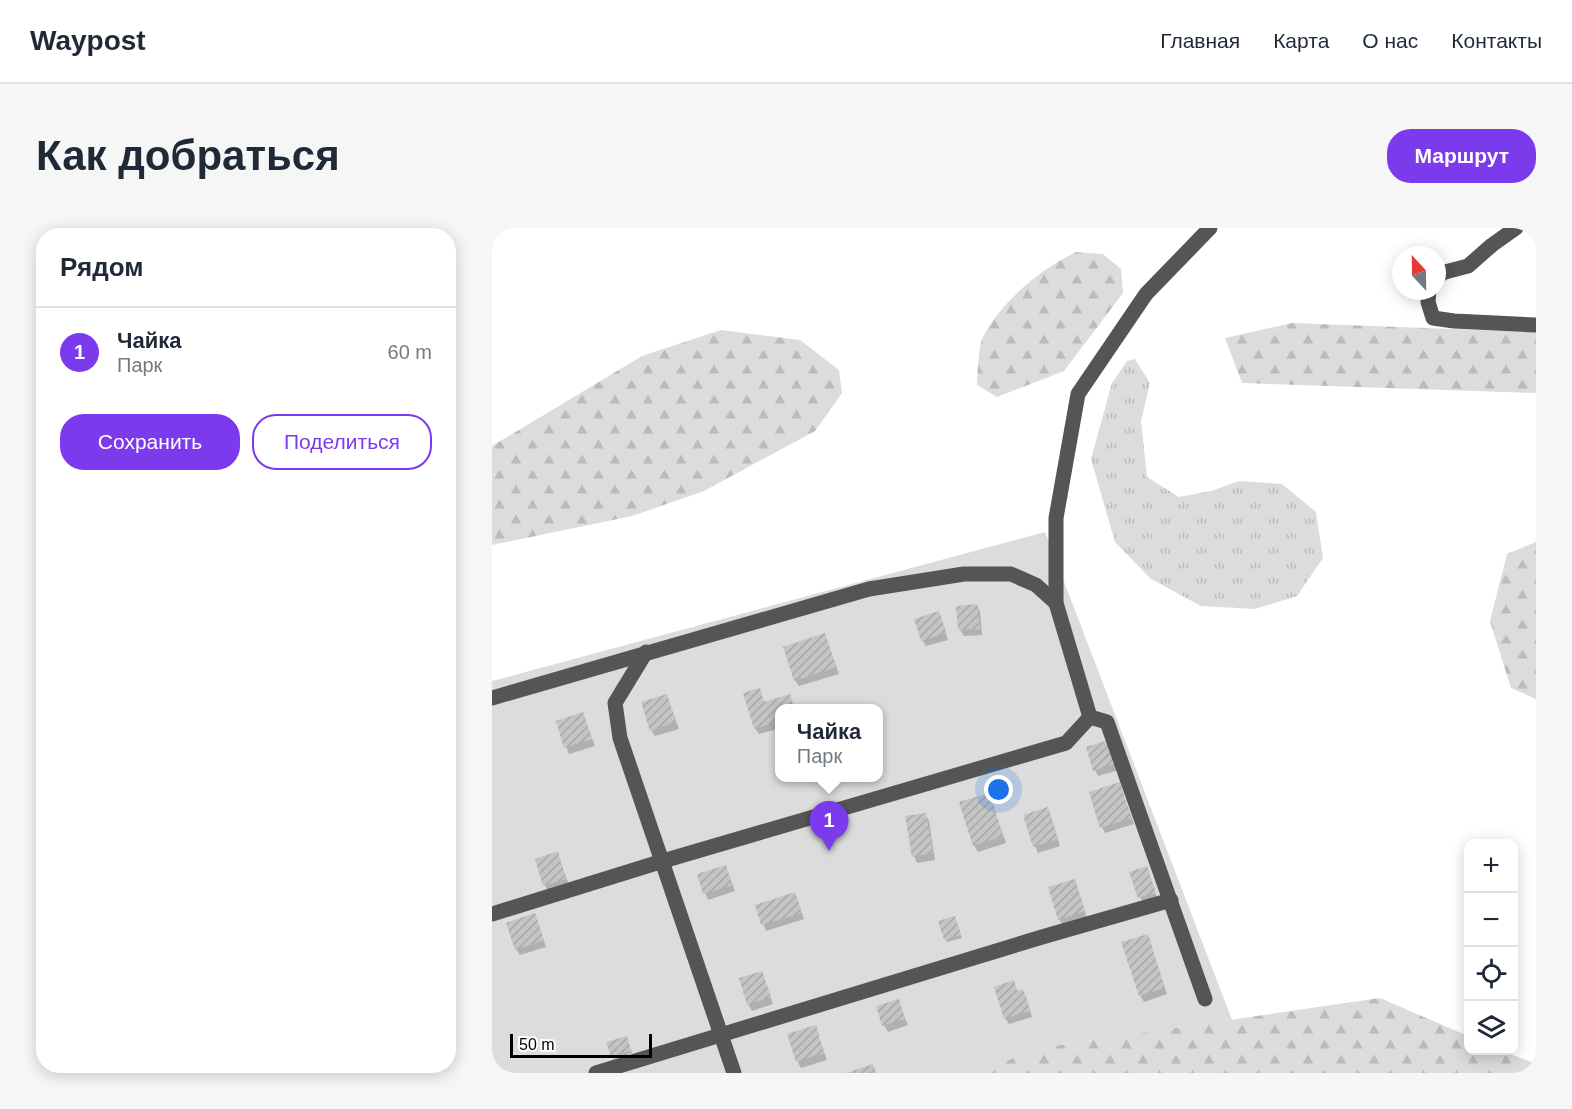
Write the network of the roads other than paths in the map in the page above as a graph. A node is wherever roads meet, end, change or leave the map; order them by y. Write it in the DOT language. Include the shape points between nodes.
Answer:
graph roads {
  1 [pos="1210,228"];
  2 [pos="1516,228"];
  3 [pos="1446,272"];
  4 [pos="1428,300"];
  5 [pos="1536,325"];
  6 [pos="1056,603"];
  7 [pos="646,652"];
  8 [pos="492,698"];
  9 [pos="1090,717"];
  10 [pos="663,861"];
  11 [pos="1171,900"];
  12 [pos="492,914"];
  13 [pos="1205,999"];
  14 [pos="720,1034"];
  15 [pos="596,1073"];
  16 [pos="734,1073"];
  1 -- 6 [label="lane" via="1146,294 1078,394 1056,518"];
  2 -- 3 [label="lane" via="1468,266"];
  4 -- 5 [label="lane" via="1433,318"];
  6 -- 7 [label="lane" via="1036,585 1011,574 964,574 869,589"];
  6 -- 9 [label="lane"];
  7 -- 8 [label="lane"];
  7 -- 10 [label="lane" via="615,703 620,738"];
  9 -- 10 [label="lane" via="1066,743"];
  9 -- 11 [label="lane" via="1107,722"];
  10 -- 12 [label="lane"];
  10 -- 14 [label="lane"];
  11 -- 13 [label="lane"];
  11 -- 14 [label="lane"];
  14 -- 15 [label="lane"];
  14 -- 16 [label="lane"];
}
